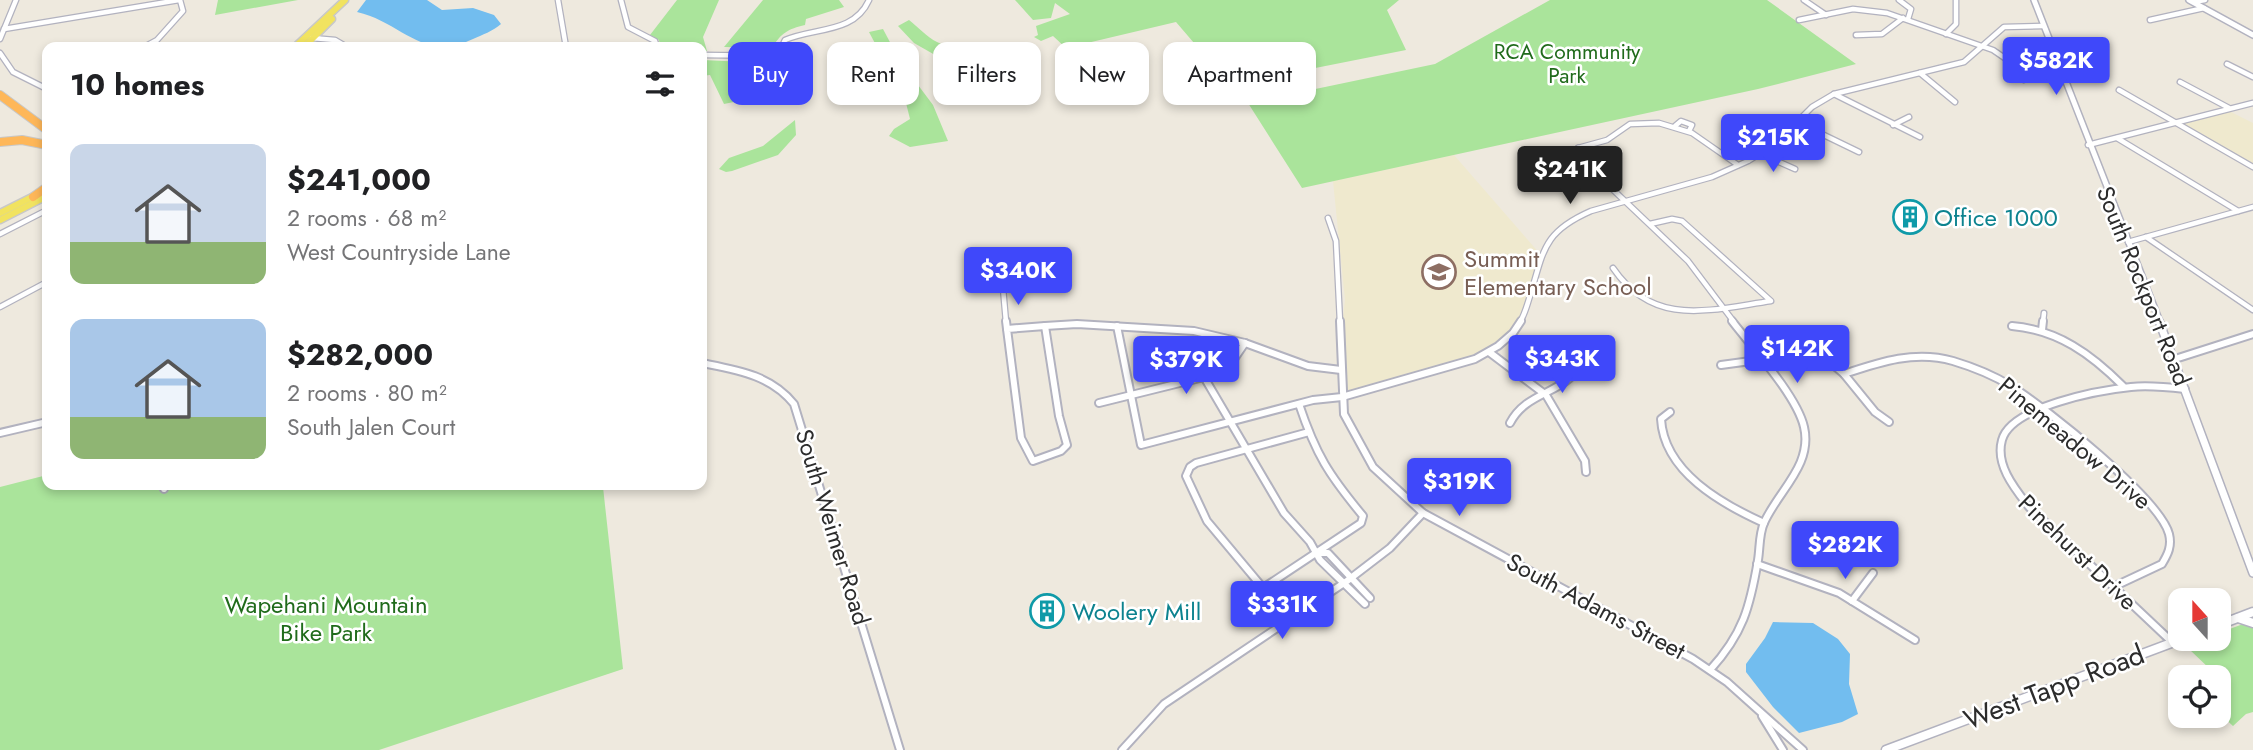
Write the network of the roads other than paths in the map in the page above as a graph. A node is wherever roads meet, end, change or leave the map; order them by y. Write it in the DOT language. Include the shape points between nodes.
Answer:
graph roads {
  1 [pos="16,0"];
  2 [pos="180,0"];
  3 [pos="346,0"];
  4 [pos="558,0"];
  5 [pos="621,0"];
  6 [pos="869,0"];
  7 [pos="1804,0"];
  8 [pos="1899,0"];
  9 [pos="1956,0"];
  10 [pos="2034,0"];
  11 [pos="2205,0"];
  12 [pos="2192,1"];
  13 [pos="2203,8"];
  14 [pos="1826,15"];
  15 [pos="1905,19"];
  16 [pos="1799,20"];
  17 [pos="2150,20"];
  18 [pos="2043,26"];
  19 [pos="2253,27"];
  20 [pos="4,29"];
  21 [pos="2243,30"];
  22 [pos="1946,34"];
  23 [pos="1856,35"];
  24 [pos="2253,35"];
  25 [pos="306,37"];
  26 [pos="0,38"];
  27 [pos="314,38"];
  28 [pos="153,42"];
  29 [pos="300,42"];
  30 [pos="310,42"];
  31 [pos="338,42"];
  32 [pos="565,42"];
  33 [pos="655,42"];
  34 [pos="784,42"];
  35 [pos="1981,47"];
  36 [pos="0,53"];
  37 [pos="707,55"];
  38 [pos="728,56"];
  39 [pos="2227,64"];
  40 [pos="1920,73"];
  41 [pos="2253,77"];
  42 [pos="2024,80"];
  43 [pos="2180,82"];
  44 [pos="42,87"];
  45 [pos="2119,90"];
  46 [pos="1834,94"];
  47 [pos="0,95"];
  48 [pos="1955,102"];
  49 [pos="2253,103"];
  50 [pos="2230,108"];
  51 [pos="1909,117"];
  52 [pos="1797,122"];
  53 [pos="2175,123"];
  54 [pos="1893,125"];
  55 [pos="42,126"];
  56 [pos="1920,137"];
  57 [pos="2117,138"];
  58 [pos="0,142"];
  59 [pos="42,144"];
  60 [pos="2088,145"];
  61 [pos="1859,152"];
  62 [pos="1761,154"];
  63 [pos="1739,165"];
  64 [pos="2253,167"];
  65 [pos="1795,169"];
  66 [pos="42,192"];
  67 [pos="33,197"];
  68 [pos="42,199"];
  69 [pos="1626,201"];
  70 [pos="2253,207"];
  71 [pos="2238,211"];
  72 [pos="0,213"];
  73 [pos="42,213"];
  74 [pos="1328,218"];
  75 [pos="0,220"];
  76 [pos="1650,224"];
  77 [pos="0,234"];
  78 [pos="2146,237"];
  79 [pos="2127,242"];
  80 [pos="1613,268"];
  81 [pos="42,284"];
  82 [pos="1003,288"];
  83 [pos="1,305"];
  84 [pos="1723,307"];
  85 [pos="2253,310"];
  86 [pos="2044,313"];
  87 [pos="1045,325"];
  88 [pos="1117,326"];
  89 [pos="2012,326"];
  90 [pos="1007,329"];
  91 [pos="2042,330"];
  92 [pos="2253,334"];
  93 [pos="1245,343"];
  94 [pos="1489,352"];
  95 [pos="1588,352"];
  96 [pos="2175,359"];
  97 [pos="1761,360"];
  98 [pos="707,364"];
  99 [pos="1721,365"];
  100 [pos="1341,370"];
  101 [pos="1844,373"];
  102 [pos="1204,377"];
  103 [pos="2123,386"];
  104 [pos="2185,389"];
  105 [pos="1546,395"];
  106 [pos="1130,396"];
  107 [pos="1342,397"];
  108 [pos="1099,403"];
  109 [pos="1299,404"];
  110 [pos="2040,408"];
  111 [pos="1670,412"];
  112 [pos="1889,422"];
  113 [pos="42,423"];
  114 [pos="1231,423"];
  115 [pos="1510,423"];
  116 [pos="1309,432"];
  117 [pos="0,433"];
  118 [pos="1245,450"];
  119 [pos="1586,472"];
  120 [pos="1423,513"];
  121 [pos="1764,523"];
  122 [pos="1319,553"];
  123 [pos="1757,564"];
  124 [pos="1873,573"];
  125 [pos="2253,573"];
  126 [pos="1350,578"];
  127 [pos="1343,584"];
  128 [pos="2113,587"];
  129 [pos="1262,588"];
  130 [pos="1370,597"];
  131 [pos="1852,601"];
  132 [pos="1365,604"];
  133 [pos="1236,606"];
  134 [pos="2253,612"];
  135 [pos="2238,618"];
  136 [pos="2231,621"];
  137 [pos="2253,623"];
  138 [pos="2168,633"];
  139 [pos="1915,640"];
  140 [pos="2168,644"];
  141 [pos="1710,670"];
  142 [pos="1753,705"];
  143 [pos="900,750"];
  144 [pos="1122,750"];
  145 [pos="1783,750"];
  146 [pos="1803,750"];
  147 [pos="1886,750"];
  1 -- 20 [label="street"];
  2 -- 20 [label="street"];
  2 -- 28 [label="street" via="183,11"];
  3 -- 25 [label="main road"];
  3 -- 27 [label="main road"];
  4 -- 32 [label="street"];
  5 -- 33 [label="street" via="626,24"];
  6 -- 34 [label="street" via="859,18"];
  7 -- 14 [label="street"];
  8 -- 15 [label="street" via="1911,9 1911,16"];
  9 -- 22 [label="street" via="1956,24"];
  10 -- 18 [label="street, South Rockport Road"];
  11 -- 12 [label="street"];
  12 -- 13 [label="street"];
  13 -- 17 [label="street"];
  13 -- 21 [label="street"];
  14 -- 15 [label="street" via="1864,9"];
  14 -- 16 [label="street"];
  15 -- 22 [label="street"];
  15 -- 23 [label="street" via="1885,33"];
  18 -- 35 [label="street" via="2002,28"];
  18 -- 60 [label="street, South Rockport Road"];
  19 -- 21 [label="street"];
  20 -- 26 [label="street"];
  21 -- 24 [label="street"];
  22 -- 35 [label="street"];
  25 -- 27 [label="street"];
  25 -- 29 [label="main road"];
  27 -- 30 [label="main road"];
  27 -- 31 [label="street"];
  35 -- 40 [label="street" via="1964,62"];
  35 -- 42 [label="street" via="2006,58"];
  36 -- 44 [label="street" via="5,66"];
  37 -- 38 [label="street"];
  39 -- 41 [label="street"];
  40 -- 46 [label="street"];
  40 -- 48 [label="street"];
  43 -- 50 [label="street"];
  45 -- 53 [label="street"];
  46 -- 52 [label="street"];
  46 -- 54 [label="street"];
  47 -- 55 [label="highway"];
  49 -- 50 [label="street"];
  50 -- 53 [label="street"];
  51 -- 54 [label="street"];
  52 -- 61 [label="street"];
  52 -- 62 [label="street"];
  53 -- 57 [label="street"];
  53 -- 64 [label="street"];
  54 -- 56 [label="street"];
  57 -- 60 [label="street"];
  57 -- 71 [label="street"];
  58 -- 59 [label="highway"];
  60 -- 79 [label="street, South Rockport Road"];
  62 -- 63 [label="street"];
  62 -- 65 [label="street"];
  63 -- 69 [label="street"];
  63 -- 69 [label="street" via="1675,126 1650,122 1622,127 1603,141 1578,148"];
  66 -- 67 [label="highway"];
  67 -- 72 [label="main road"];
  68 -- 75 [label="main road"];
  69 -- 76 [label="street"];
  69 -- 94 [label="street" via="1582,215 1552,236 1519,325"];
  70 -- 71 [label="street"];
  71 -- 78 [label="street"];
  73 -- 77 [label="street"];
  74 -- 100 [label="street, South Adams Street" via="1336,242"];
  76 -- 84 [label="street" via="1688,261"];
  76 -- 84 [label="street" via="1682,221 1771,301"];
  78 -- 79 [label="street"];
  78 -- 85 [label="street"];
  79 -- 96 [label="street, South Rockport Road"];
  80 -- 84 [label="street" via="1626,286 1656,307 1680,312"];
  81 -- 83 [label="street"];
  82 -- 90 [label="street"];
  84 -- 97 [label="street"];
  86 -- 91 [label="street"];
  87 -- 88 [label="street"];
  87 -- 90 [label="street"];
  87 -- 90 [label="street" via="1067,445 1033,461 1021,438"];
  88 -- 93 [label="street" via="1194,331"];
  88 -- 106 [label="street"];
  89 -- 91 [label="street"];
  91 -- 103 [label="street" via="2089,354"];
  92 -- 96 [label="street"];
  93 -- 100 [label="street" via="1308,366"];
  93 -- 102 [label="street" via="1232,362"];
  94 -- 105 [label="street"];
  94 -- 107 [label="street"];
  95 -- 105 [label="street" via="1586,362 1566,384"];
  96 -- 104 [label="street, South Rockport Road"];
  97 -- 99 [label="street"];
  97 -- 101 [label="street" via="1818,352"];
  97 -- 121 [label="street" via="1801,414 1805,428 1805,448"];
  98 -- 143 [label="street, South Weimer Road" via="765,379 794,404"];
  100 -- 107 [label="street, South Adams Street"];
  101 -- 110 [label="street, Pinemeadow Drive" via="1917,356 1953,361 1991,374"];
  101 -- 112 [label="street" via="1875,412"];
  102 -- 106 [label="street"];
  102 -- 114 [label="street"];
  103 -- 104 [label="street, Pinehurst Drive"];
  103 -- 110 [label="street, Pinehurst Drive"];
  104 -- 125 [label="street, South Rockport Road"];
  105 -- 115 [label="street" via="1515,410"];
  105 -- 119 [label="street" via="1585,461"];
  106 -- 108 [label="street"];
  106 -- 114 [label="street" via="1141,445"];
  107 -- 109 [label="street"];
  107 -- 120 [label="street, South Adams Street" via="1351,430 1373,467"];
  109 -- 114 [label="street"];
  109 -- 116 [label="street"];
  110 -- 128 [label="street, Pinehurst Drive" via="2019,417 2006,431 2001,450 2007,477 2030,511"];
  110 -- 128 [label="street, Pinemeadow Drive" via="2139,491 2166,526 2170,542 2162,564"];
  111 -- 121 [label="street" via="1661,419 1661,428 1688,477 1711,497"];
  113 -- 117 [label="street"];
  114 -- 118 [label="street"];
  116 -- 118 [label="street"];
  116 -- 122 [label="street" via="1329,475 1363,516 1361,523"];
  118 -- 122 [label="street" via="1292,524"];
  118 -- 129 [label="street" via="1190,467 1186,479 1226,547"];
  120 -- 126 [label="street" via="1390,548"];
  120 -- 141 [label="street, South Adams Street"];
  121 -- 123 [label="street"];
  122 -- 126 [label="street" via="1328,553"];
  122 -- 127 [label="street"];
  122 -- 129 [label="street"];
  123 -- 131 [label="street" via="1821,585"];
  123 -- 141 [label="street" via="1746,621"];
  124 -- 131 [label="street"];
  126 -- 127 [label="street"];
  126 -- 130 [label="street"];
  127 -- 132 [label="street"];
  127 -- 144 [label="street" via="1164,704"];
  128 -- 138 [label="street, Pinehurst Drive"];
  129 -- 133 [label="street"];
  131 -- 139 [label="street" via="1895,632"];
  134 -- 135 [label="main road"];
  135 -- 136 [label="main road"];
  135 -- 137 [label="main road"];
  140 -- 147 [label="main road, West Tapp Road"];
  141 -- 142 [label="street, South Adams Street"];
  142 -- 145 [label="street, South Adams Street"];
  142 -- 146 [label="street, South Adams Street"];
}
